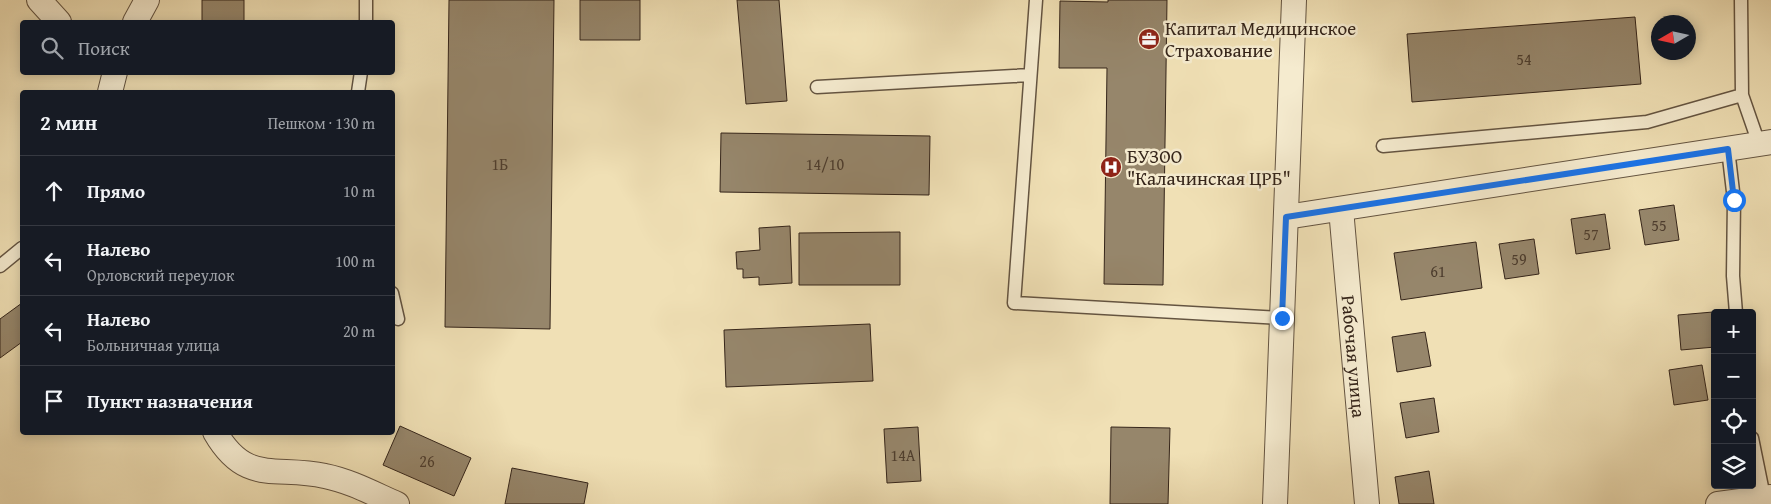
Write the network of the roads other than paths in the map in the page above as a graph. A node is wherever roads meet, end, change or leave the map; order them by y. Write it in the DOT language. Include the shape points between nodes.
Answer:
graph roads {
  1 [pos="39,0"];
  2 [pos="146,0"];
  3 [pos="366,0"];
  4 [pos="1036,0"];
  5 [pos="1294,0"];
  6 [pos="1741,0"];
  7 [pos="57,20"];
  8 [pos="136,20"];
  9 [pos="366,20"];
  10 [pos="114,75"];
  11 [pos="360,75"];
  12 [pos="1030,75"];
  13 [pos="817,88"];
  14 [pos="110,90"];
  15 [pos="358,90"];
  16 [pos="1742,95"];
  17 [pos="1765,143"];
  18 [pos="1383,146"];
  19 [pos="1728,149"];
  20 [pos="1341,209"];
  21 [pos="1286,217"];
  22 [pos="20,250"];
  23 [pos="0,266"];
  24 [pos="395,306"];
  25 [pos="1736,309"];
  26 [pos="1282,318"];
  27 [pos="398,319"];
  28 [pos="217,435"];
  29 [pos="1754,444"];
  30 [pos="1768,497"];
  31 [pos="397,504"];
  32 [pos="1276,504"];
  33 [pos="1367,504"];
  34 [pos="1719,504"];
  1 -- 7 [label="street"];
  2 -- 8 [label="street"];
  3 -- 9 [label="lane"];
  4 -- 12 [label="lane"];
  5 -- 21 [label="street"];
  6 -- 16 [label="lane"];
  10 -- 14 [label="street"];
  11 -- 15 [label="lane"];
  12 -- 13 [label="lane"];
  12 -- 26 [label="lane" via="1014,303"];
  16 -- 17 [label="lane"];
  16 -- 18 [label="lane" via="1647,122"];
  17 -- 19 [label="street"];
  19 -- 20 [label="street"];
  19 -- 25 [label="lane" via="1734,200"];
  20 -- 21 [label="street"];
  20 -- 33 [label="street, Рабочая улица"];
  21 -- 26 [label="street"];
  22 -- 23 [label="lane"];
  24 -- 27 [label="lane"];
  26 -- 32 [label="street"];
  28 -- 31 [label="street" via="225,450 240,463 262,471 325,476"];
  29 -- 30 [label="lane"];
  30 -- 34 [label="street"];
}
